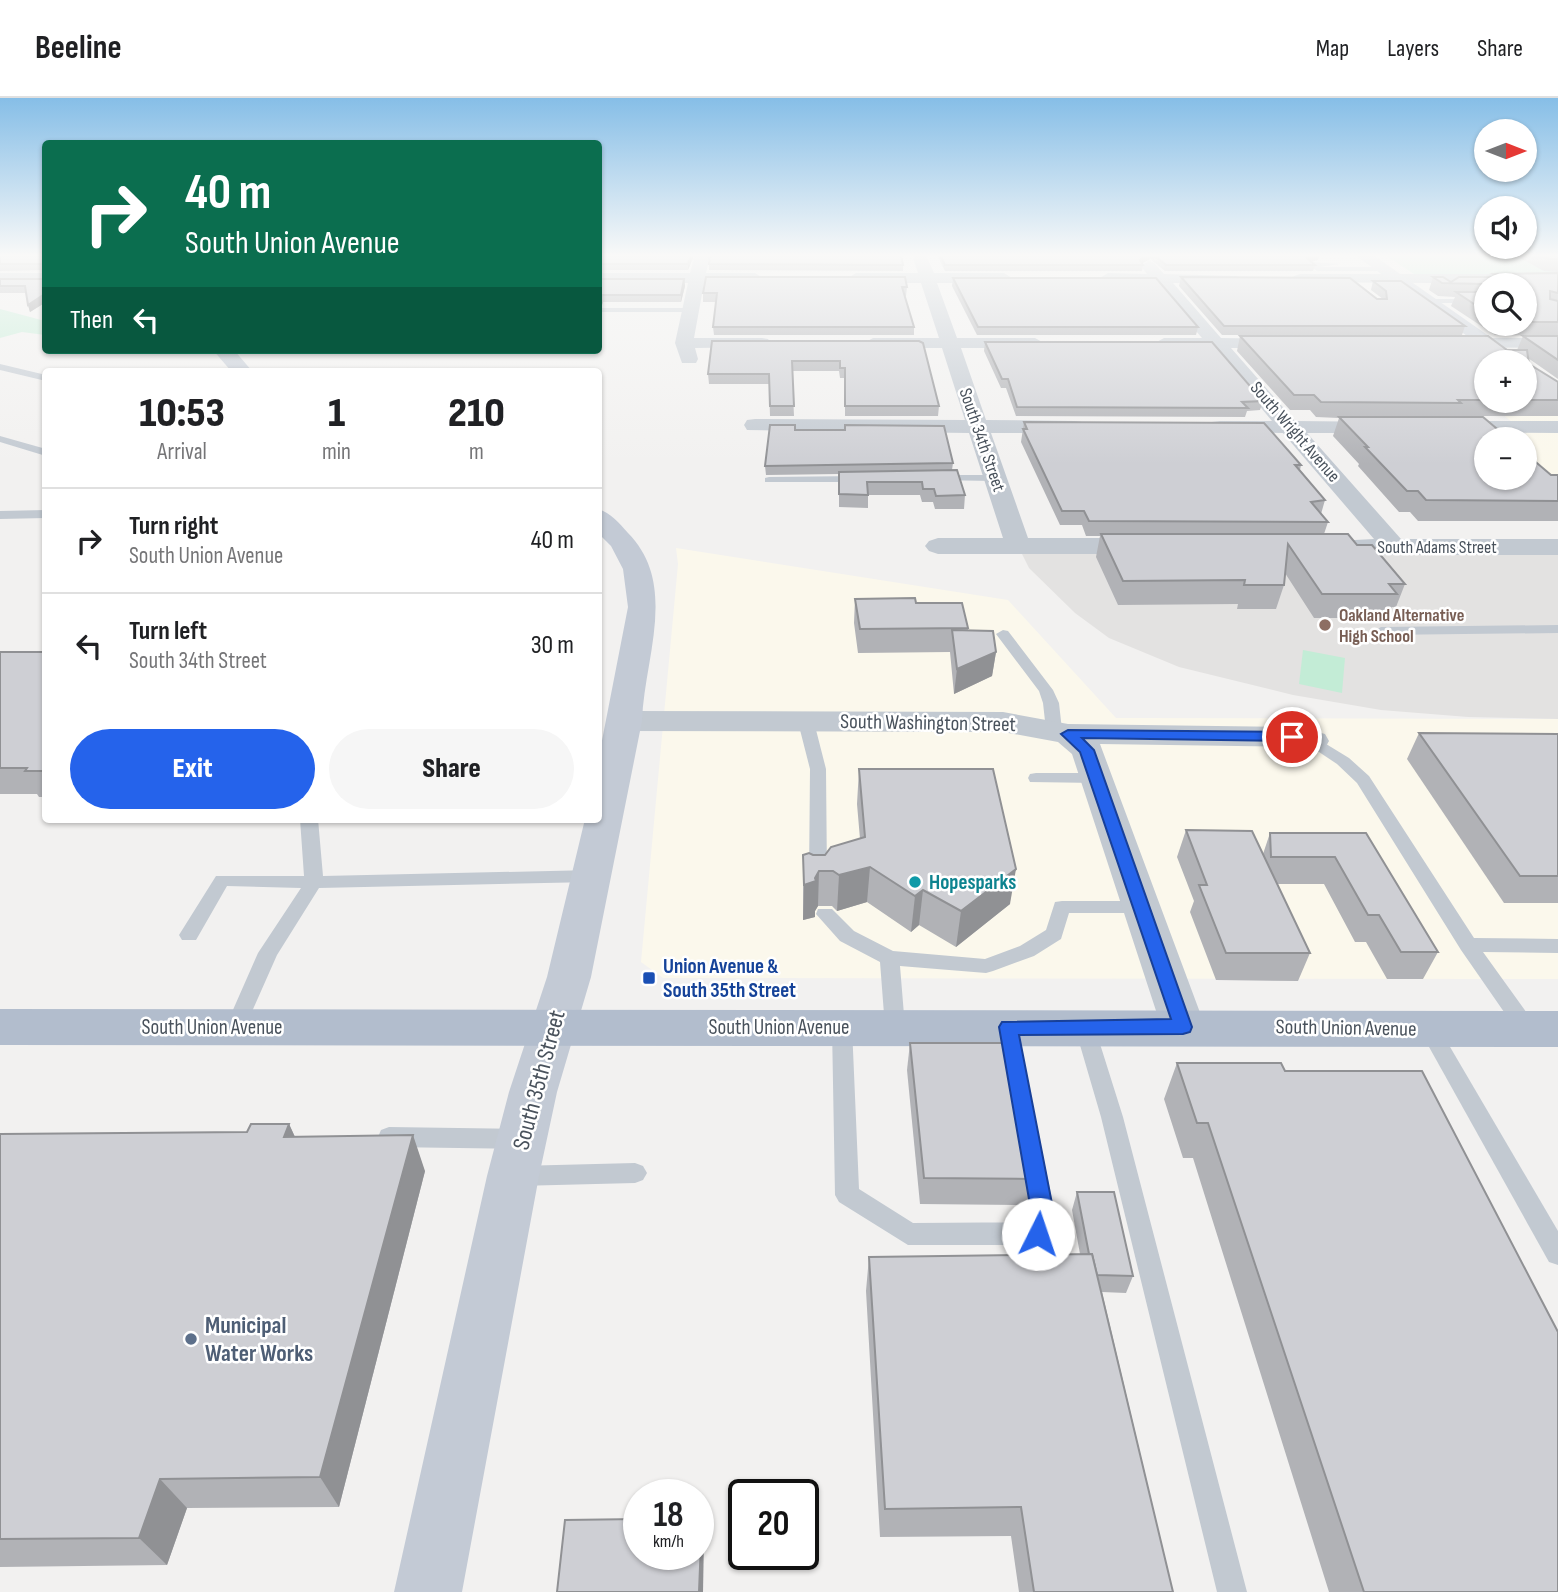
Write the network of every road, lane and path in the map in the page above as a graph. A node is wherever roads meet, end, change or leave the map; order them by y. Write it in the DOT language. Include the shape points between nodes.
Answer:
graph roads {
  1 [pos="690,325"];
  2 [pos="943,325"];
  3 [pos="1200,325"];
  4 [pos="1463,325"];
  5 [pos="782,343"];
  6 [pos="851,343"];
  7 [pos="949,343"];
  8 [pos="1056,343"];
  9 [pos="1150,343"];
  10 [pos="1434,343"];
  11 [pos="1489,343"];
  12 [pos="1558,343"];
  13 [pos="1217,344"];
  14 [pos="1312,344"];
  15 [pos="1499,350"];
  16 [pos="227,354"];
  17 [pos="0,367"];
  18 [pos="239,368"];
  19 [pos="42,377"];
  20 [pos="755,425"];
  21 [pos="976,427"];
  22 [pos="1099,427"];
  23 [pos="1195,427"];
  24 [pos="1558,427"];
  25 [pos="1290,428"];
  26 [pos="0,439"];
  27 [pos="42,452"];
  28 [pos="929,478"];
  29 [pos="994,478"];
  30 [pos="878,479"];
  31 [pos="769,480"];
  32 [pos="42,514"];
  33 [pos="0,515"];
  34 [pos="602,521"];
  35 [pos="938,546"];
  36 [pos="1018,546"];
  37 [pos="1167,547"];
  38 [pos="1303,547"];
  39 [pos="1394,547"];
  40 [pos="1558,547"];
  41 [pos="1558,629"];
  42 [pos="1381,631"];
  43 [pos="1003,635"];
  44 [pos="625,721"];
  45 [pos="806,722"];
  46 [pos="1061,732"];
  47 [pos="1313,741"];
  48 [pos="1035,778"];
  49 [pos="1097,778"];
  50 [pos="309,823"];
  51 [pos="593,876"];
  52 [pos="314,882"];
  53 [pos="818,884"];
  54 [pos="1143,907"];
  55 [pos="825,915"];
  56 [pos="189,935"];
  57 [pos="1468,945"];
  58 [pos="1558,946"];
  59 [pos="890,958"];
  60 [pos="0,1027"];
  61 [pos="235,1027"];
  62 [pos="552,1027"];
  63 [pos="842,1027"];
  64 [pos="895,1027"];
  65 [pos="1009,1027"];
  66 [pos="1183,1027"];
  67 [pos="1085,1028"];
  68 [pos="1429,1029"];
  69 [pos="1542,1029"];
  70 [pos="361,1137"];
  71 [pos="518,1157"];
  72 [pos="635,1173"];
  73 [pos="1558,1254"];
  74 [pos="428,1592"];
  75 [pos="1232,1592"];
  1 -- 5 [label="street" via="687,351"];
  2 -- 7 [label="street, South 34th Street"];
  3 -- 13 [label="street, South Wright Avenue"];
  4 -- 11 [label="street"];
  6 -- 7 [label="street"];
  7 -- 8 [label="street"];
  7 -- 21 [label="street, South 34th Street"];
  9 -- 13 [label="street"];
  10 -- 11 [label="street"];
  11 -- 12 [label="street"];
  11 -- 15 [label="street"];
  13 -- 14 [label="street"];
  13 -- 25 [label="street, South Wright Avenue"];
  16 -- 18 [label="street"];
  17 -- 19 [label="lane"];
  20 -- 21 [label="street"];
  21 -- 22 [label="street"];
  21 -- 29 [label="street, South 34th Street"];
  23 -- 25 [label="street"];
  24 -- 25 [label="street"];
  25 -- 39 [label="street, South Wright Avenue"];
  26 -- 27 [label="lane"];
  28 -- 29 [label="lane"];
  29 -- 36 [label="street, South 34th Street"];
  30 -- 31 [label="lane"];
  32 -- 33 [label="lane"];
  34 -- 44 [label="street, South 35th Street" via="623,543 637,569 643,607"];
  35 -- 36 [label="street"];
  36 -- 37 [label="street"];
  38 -- 39 [label="street, South Adams Street"];
  39 -- 40 [label="street, South Adams Street"];
  41 -- 42 [label="lane"];
  43 -- 46 [label="lane" via="1046,690"];
  44 -- 45 [label="street, South Washington Street"];
  44 -- 51 [label="street, South 35th Street"];
  45 -- 46 [label="street, South Washington Street" via="1003,722"];
  45 -- 53 [label="lane" via="818,769"];
  46 -- 47 [label="street, South Washington Street"];
  46 -- 49 [label="street" via="1087,750"];
  47 -- 57 [label="lane" via="1363,780"];
  48 -- 49 [label="lane"];
  49 -- 54 [label="street"];
  50 -- 52 [label="lane"];
  51 -- 52 [label="lane"];
  51 -- 62 [label="street, South 35th Street"];
  52 -- 56 [label="lane" via="222,880"];
  52 -- 61 [label="lane" via="268,953"];
  54 -- 59 [label="lane" via="1062,907 1054,934 1027,951 986,966"];
  54 -- 66 [label="street"];
  55 -- 59 [label="lane" via="847,936"];
  57 -- 58 [label="lane"];
  57 -- 69 [label="lane"];
  59 -- 64 [label="lane"];
  60 -- 61 [label="main road, South Union Avenue"];
  61 -- 62 [label="main road, South Union Avenue"];
  62 -- 63 [label="main road, South Union Avenue"];
  62 -- 71 [label="street, South 35th Street"];
  63 -- 64 [label="main road, South Union Avenue"];
  63 -- 65 [label="lane" via="847,1195 908,1234 1038,1234 1045,1224"];
  64 -- 65 [label="main road, South Union Avenue"];
  65 -- 67 [label="main road, South Union Avenue"];
  66 -- 67 [label="main road, South Union Avenue"];
  66 -- 68 [label="main road, South Union Avenue"];
  67 -- 75 [label="lane" via="1112,1117"];
  68 -- 69 [label="main road, South Union Avenue"];
  68 -- 73 [label="lane"];
  70 -- 71 [label="lane"];
  71 -- 72 [label="lane"];
  71 -- 74 [label="street, South 35th Street"];
}
